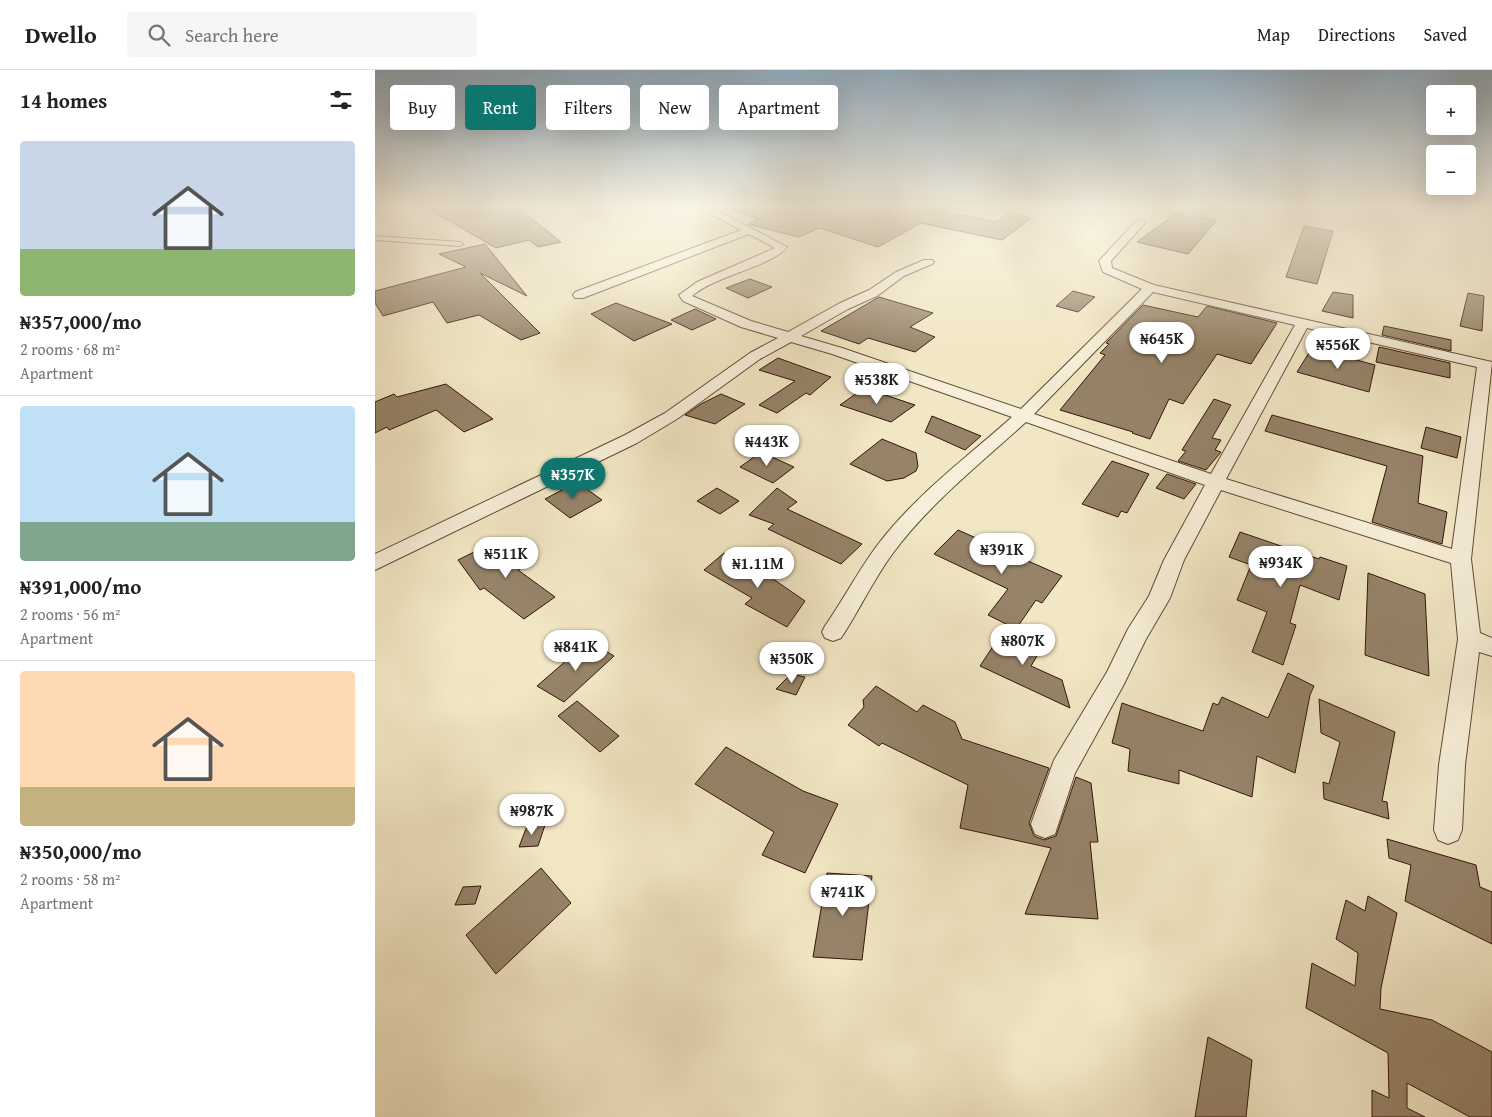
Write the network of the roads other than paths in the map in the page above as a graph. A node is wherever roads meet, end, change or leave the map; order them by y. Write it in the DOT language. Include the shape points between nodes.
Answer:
graph roads {
  1 [pos="682,256"];
  2 [pos="767,256"];
  3 [pos="1110,256"];
  4 [pos="928,262"];
  5 [pos="1150,288"];
  6 [pos="579,295"];
  7 [pos="1303,322"];
  8 [pos="789,338"];
  9 [pos="1488,365"];
  10 [pos="1023,416"];
  11 [pos="1216,482"];
  12 [pos="1461,559"];
  13 [pos="375,563"];
  14 [pos="833,632"];
  15 [pos="1469,638"];
  16 [pos="1492,647"];
  17 [pos="1045,824"];
  18 [pos="1448,830"];
  1 -- 6 [label="street"];
  2 -- 8 [label="street" via="701,284 685,295 721,314"];
  3 -- 5 [label="street" via="1105,261 1107,270"];
  4 -- 8 [label="street" via="900,274 873,294 844,306"];
  5 -- 7 [label="street"];
  5 -- 10 [label="street"];
  7 -- 9 [label="street"];
  7 -- 11 [label="street"];
  8 -- 10 [label="street" via="837,351"];
  8 -- 13 [label="street" via="755,356 671,416 631,439"];
  9 -- 12 [label="street"];
  10 -- 11 [label="street"];
  10 -- 14 [label="street" via="896,535 871,568"];
  11 -- 12 [label="street"];
  11 -- 17 [label="street" via="1174,560 1159,598 1063,769"];
  12 -- 15 [label="street"];
  15 -- 16 [label="street"];
  15 -- 18 [label="street" via="1452,765"];
}
